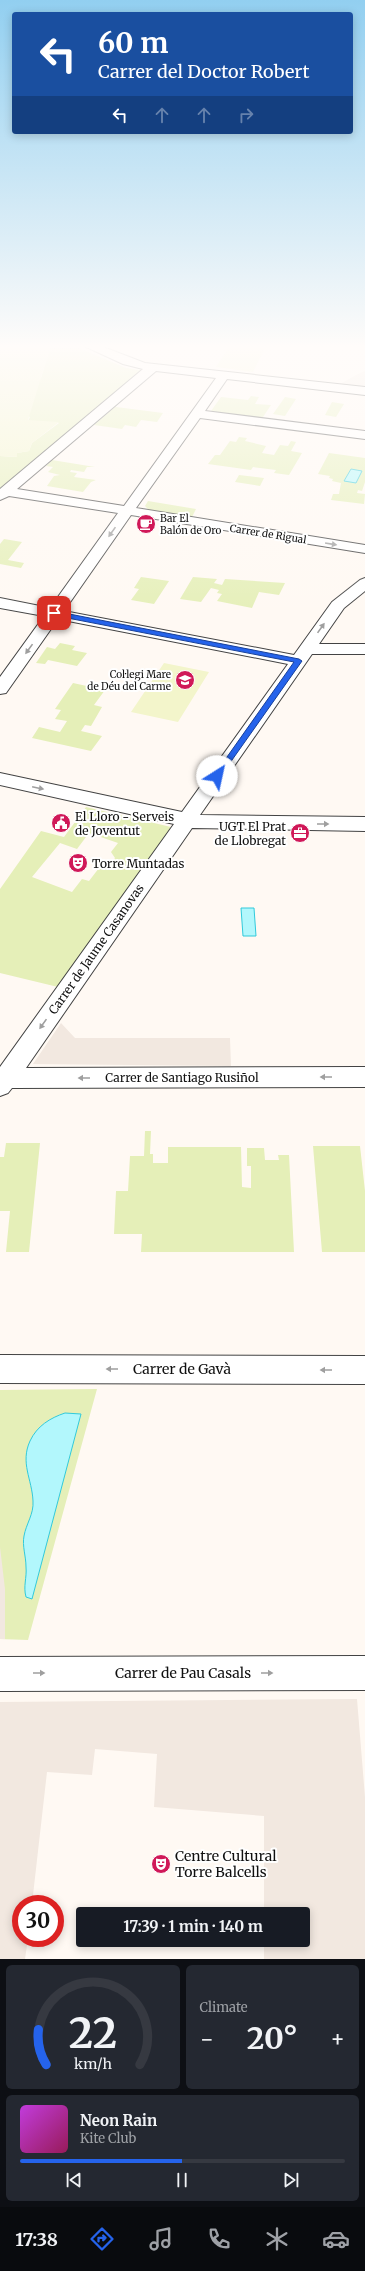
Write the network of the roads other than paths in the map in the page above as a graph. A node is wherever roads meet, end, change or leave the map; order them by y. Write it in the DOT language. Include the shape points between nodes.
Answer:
graph roads {
  1 [pos="71,436"];
  2 [pos="181,436"];
  3 [pos="3,494"];
  4 [pos="127,511"];
  5 [pos="365,549"];
  6 [pos="365,583"];
  7 [pos="0,603"];
  8 [pos="54,613"];
  9 [pos="365,649"];
  10 [pos="303,655"];
  11 [pos="0,689"];
  12 [pos="0,780"];
  13 [pos="186,820"];
  14 [pos="365,824"];
  15 [pos="365,1077"];
  16 [pos="2,1081"];
  17 [pos="0,1369"];
  18 [pos="365,1370"];
  19 [pos="365,1673"];
  20 [pos="0,1674"];
  1 -- 3 [label="street"];
  2 -- 4 [label="street"];
  3 -- 4 [label="street, Carrer de Rigual"];
  4 -- 5 [label="street, Carrer de Rigual, one-way"];
  4 -- 8 [label="street, one-way"];
  10 -- 6 [label="street, Carrer de Jaume Casanovas, one-way" via="338,605"];
  7 -- 8 [label="street"];
  8 -- 10 [label="street"];
  8 -- 11 [label="street, one-way"];
  9 -- 10 [label="street"];
  10 -- 13 [label="street, Carrer de Jaume Casanovas"];
  12 -- 13 [label="street, one-way"];
  13 -- 14 [label="street, one-way" via="221,824"];
  13 -- 16 [label="street, Carrer de Jaume Casanovas, one-way"];
  15 -- 16 [label="street, Carrer de Santiago Rusiñol, one-way"];
  18 -- 17 [label="street, Carrer de Gavà, one-way"];
  20 -- 19 [label="street, Carrer de Pau Casals, one-way"];
}
